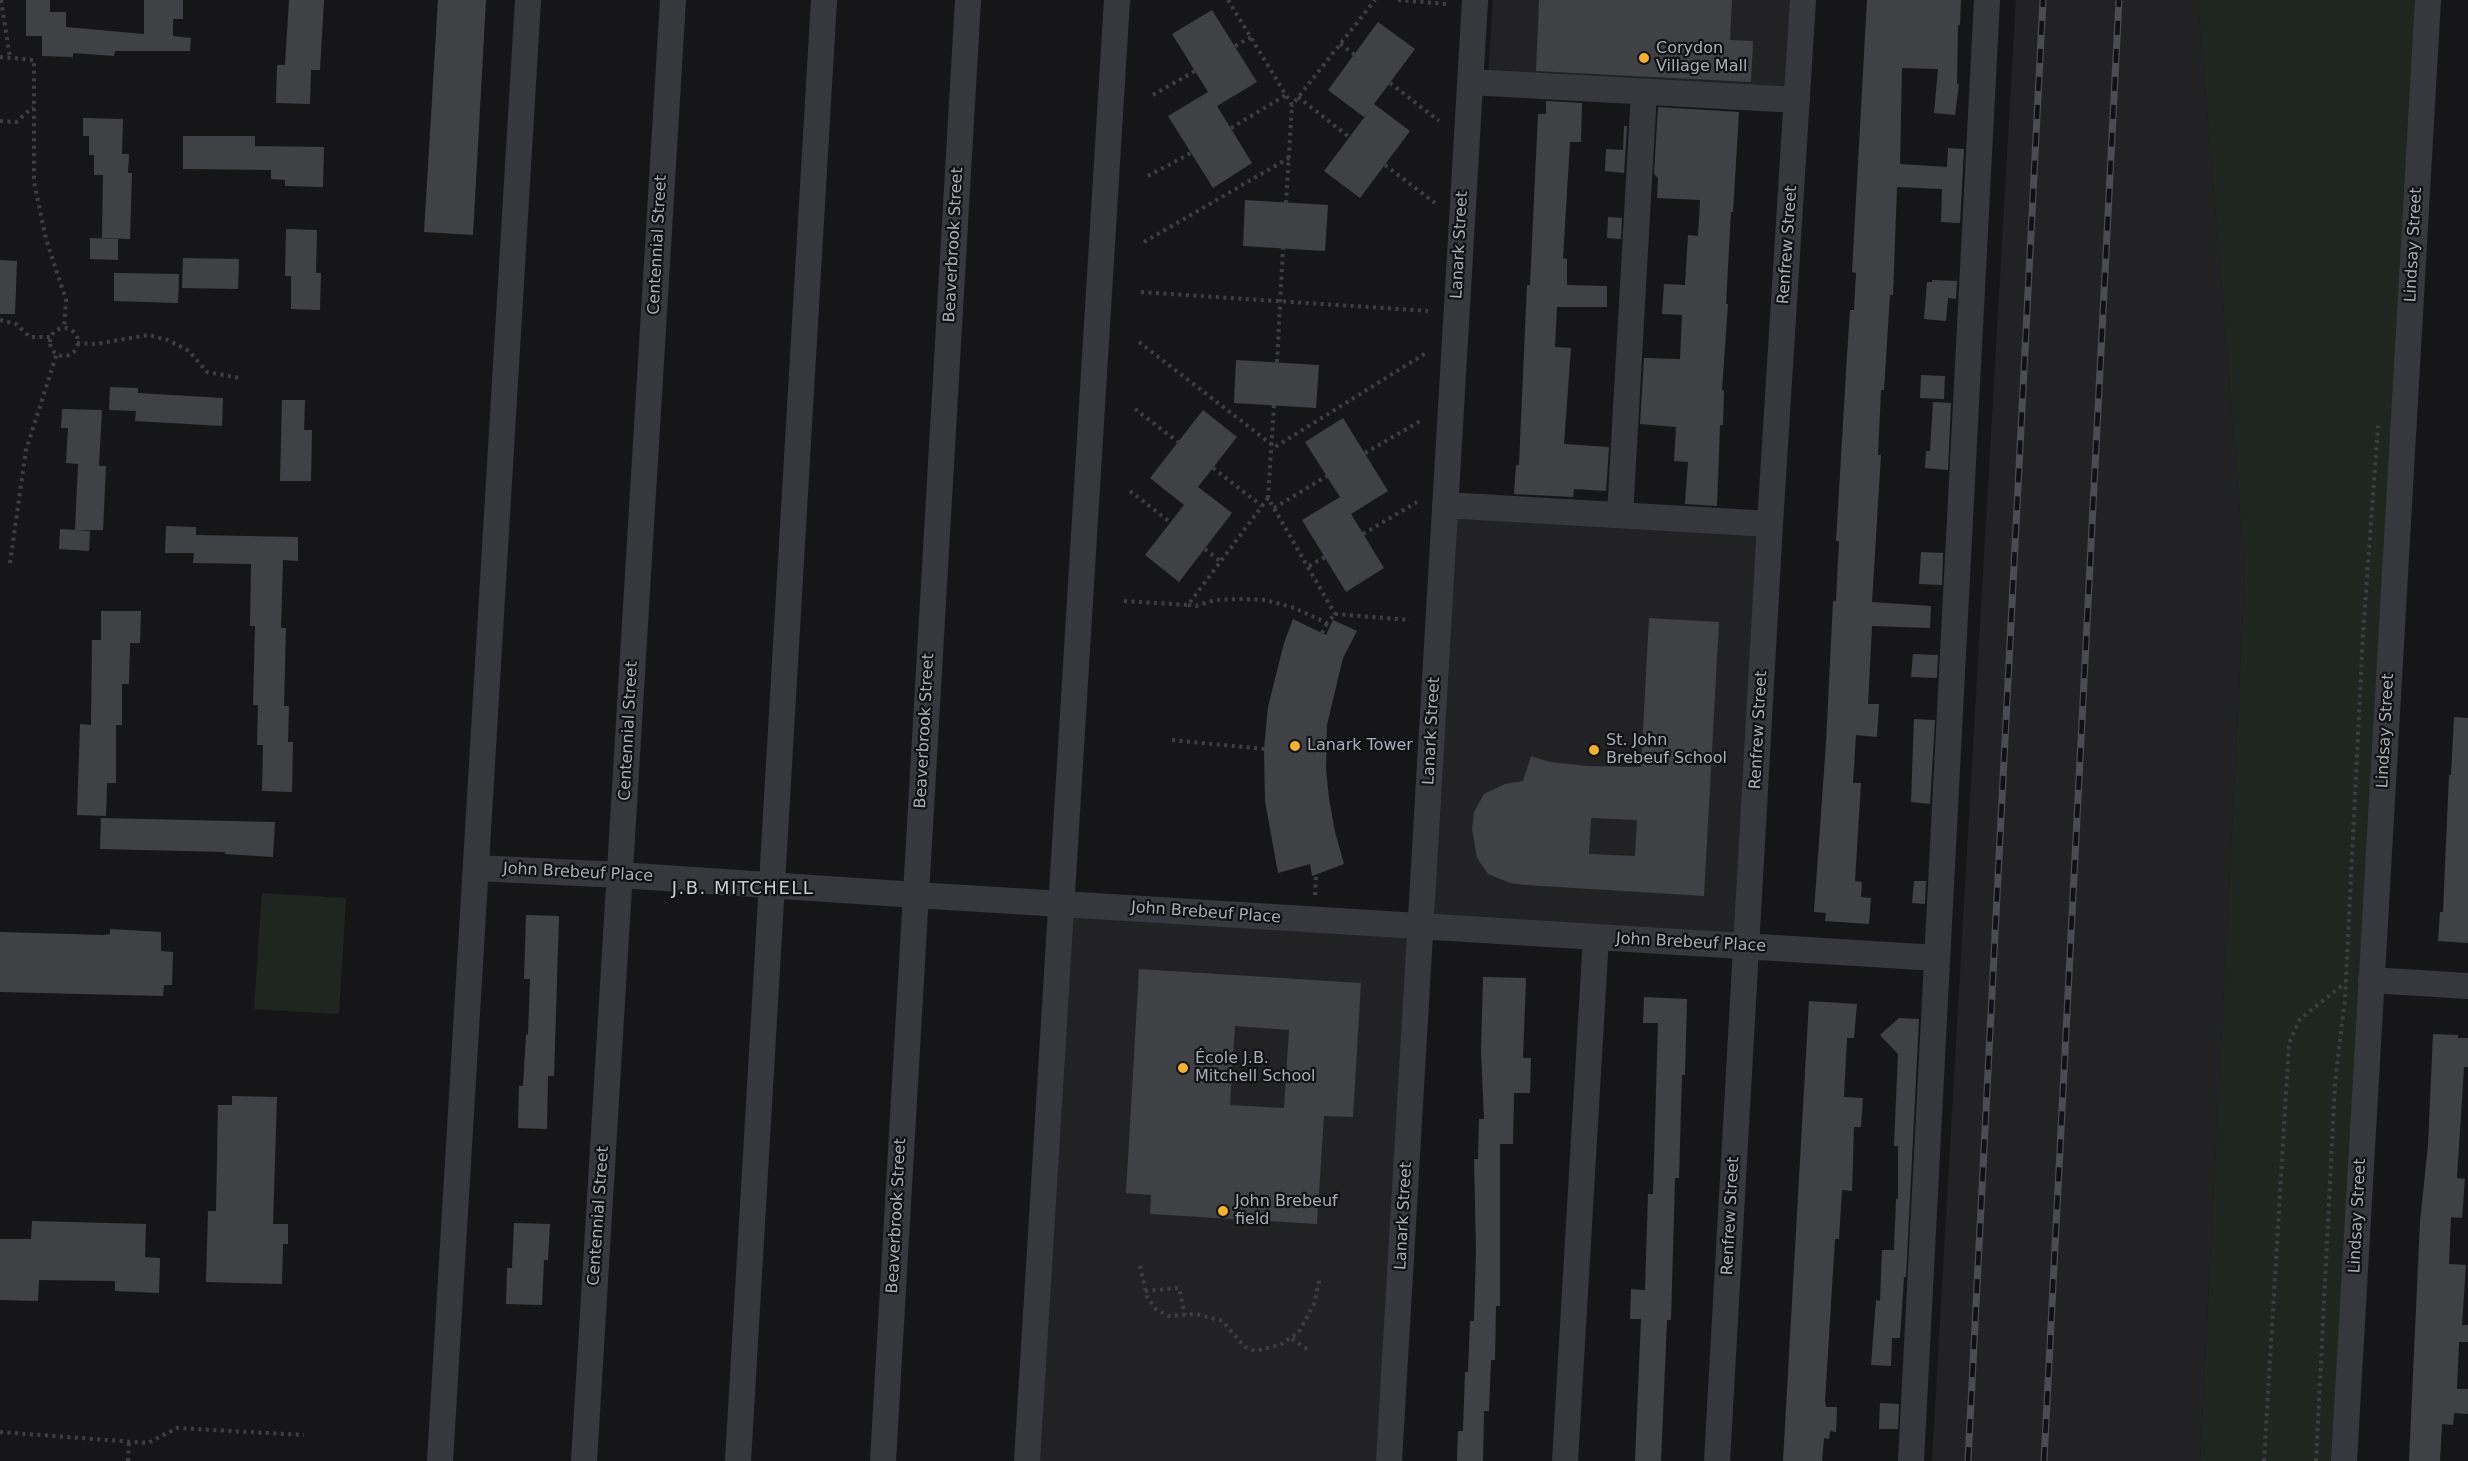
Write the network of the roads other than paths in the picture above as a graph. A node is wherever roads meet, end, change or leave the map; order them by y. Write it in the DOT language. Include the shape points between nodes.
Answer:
graph roads {
  1 [pos="528,0"];
  2 [pos="673,0"];
  3 [pos="824,0"];
  4 [pos="968,0"];
  5 [pos="1117,0"];
  6 [pos="1475,0"];
  7 [pos="1803,0"];
  8 [pos="1986,0"];
  9 [pos="2428,0"];
  10 [pos="1470,82"];
  11 [pos="1644,92"];
  12 [pos="1797,100"];
  13 [pos="1445,505"];
  14 [pos="1620,515"];
  15 [pos="1770,524"];
  16 [pos="476,868"];
  17 [pos="620,875"];
  18 [pos="772,885"];
  19 [pos="916,895"];
  20 [pos="1061,904"];
  21 [pos="1421,926"];
  22 [pos="1596,937"];
  23 [pos="1747,946"];
  24 [pos="1937,958"];
  25 [pos="2371,980"];
  26 [pos="2468,986"];
  27 [pos="440,1461"];
  28 [pos="584,1461"];
  29 [pos="738,1461"];
  30 [pos="883,1461"];
  31 [pos="1027,1461"];
  32 [pos="1389,1461"];
  33 [pos="1564,1461"];
  34 [pos="1717,1461"];
  35 [pos="1911,1461"];
  36 [pos="2344,1461"];
  1 -- 16 [label="street"];
  2 -- 17 [label="street, Centennial Street"];
  3 -- 18 [label="street"];
  4 -- 19 [label="street, Beaverbrook Street"];
  5 -- 20 [label="street"];
  6 -- 10 [label="street, Lanark Street"];
  7 -- 12 [label="street, Renfrew Street"];
  8 -- 24 [label="street"];
  9 -- 25 [label="street, Lindsay Street"];
  10 -- 11 [label="street"];
  10 -- 13 [label="street, Lanark Street"];
  11 -- 12 [label="street"];
  11 -- 14 [label="street"];
  12 -- 15 [label="street, Renfrew Street"];
  13 -- 14 [label="street"];
  13 -- 21 [label="street, Lanark Street"];
  14 -- 15 [label="street"];
  15 -- 23 [label="street, Renfrew Street"];
  16 -- 17 [label="street, John Brebeuf Place"];
  16 -- 27 [label="street"];
  17 -- 18 [label="street, John Brebeuf Place"];
  17 -- 28 [label="street, Centennial Street"];
  18 -- 19 [label="street, John Brebeuf Place"];
  18 -- 29 [label="street"];
  19 -- 20 [label="street, John Brebeuf Place"];
  19 -- 30 [label="street, Beaverbrook Street"];
  20 -- 21 [label="street, John Brebeuf Place"];
  20 -- 31 [label="street"];
  21 -- 22 [label="street, John Brebeuf Place"];
  21 -- 32 [label="street, Lanark Street"];
  22 -- 23 [label="street, John Brebeuf Place"];
  22 -- 33 [label="street"];
  23 -- 24 [label="street, John Brebeuf Place"];
  23 -- 34 [label="street, Renfrew Street"];
  24 -- 35 [label="street"];
  25 -- 26 [label="street"];
  25 -- 36 [label="street, Lindsay Street"];
}
